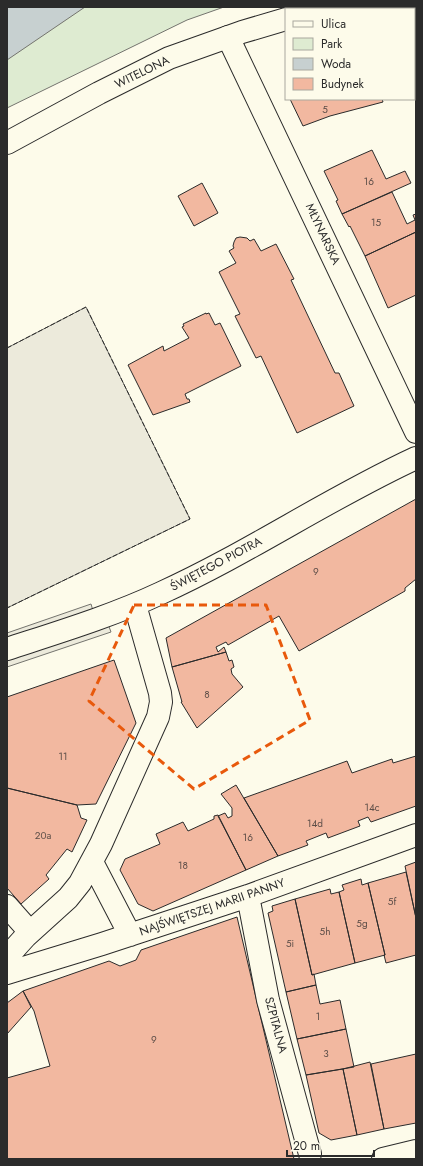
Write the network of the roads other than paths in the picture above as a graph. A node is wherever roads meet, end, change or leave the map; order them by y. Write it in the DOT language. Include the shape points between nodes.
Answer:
graph roads {
  1 [pos="285,19"];
  2 [pos="228,37"];
  3 [pos="7,143"];
  4 [pos="416,432"];
  5 [pos="416,458"];
  6 [pos="135,605"];
  7 [pos="7,649"];
  8 [pos="416,835"];
  9 [pos="92,862"];
  10 [pos="248,896"];
  11 [pos="7,906"];
  12 [pos="30,932"];
  13 [pos="130,935"];
  14 [pos="7,957"];
  15 [pos="7,973"];
  16 [pos="416,1151"];
  17 [pos="310,1154"];
  18 [pos="384,1159"];
  1 -- 2 [label="street, WITELONA"];
  2 -- 3 [label="street, WITELONA" via="169,58"];
  2 -- 4 [label="street, MŁYNARSKA"];
  5 -- 6 [label="street, ŚWIĘTEGO PIOTRA" via="191,579"];
  6 -- 7 [label="street, ŚWIĘTEGO PIOTRA"];
  6 -- 9 [label="street" via="161,702 158,717"];
  8 -- 10 [label="street, NAJŚWIĘTSZEJ MARII PANNY"];
  9 -- 12 [label="street" via="73,893"];
  9 -- 13 [label="street"];
  10 -- 13 [label="street, NAJŚWIĘTSZEJ MARII PANNY"];
  10 -- 17 [label="street, SZPITALNA" via="268,1000"];
  11 -- 12 [label="street"];
  12 -- 14 [label="street"];
  13 -- 15 [label="street, NAJŚWIĘTSZEJ MARII PANNY"];
  16 -- 18 [label="street"];
}
